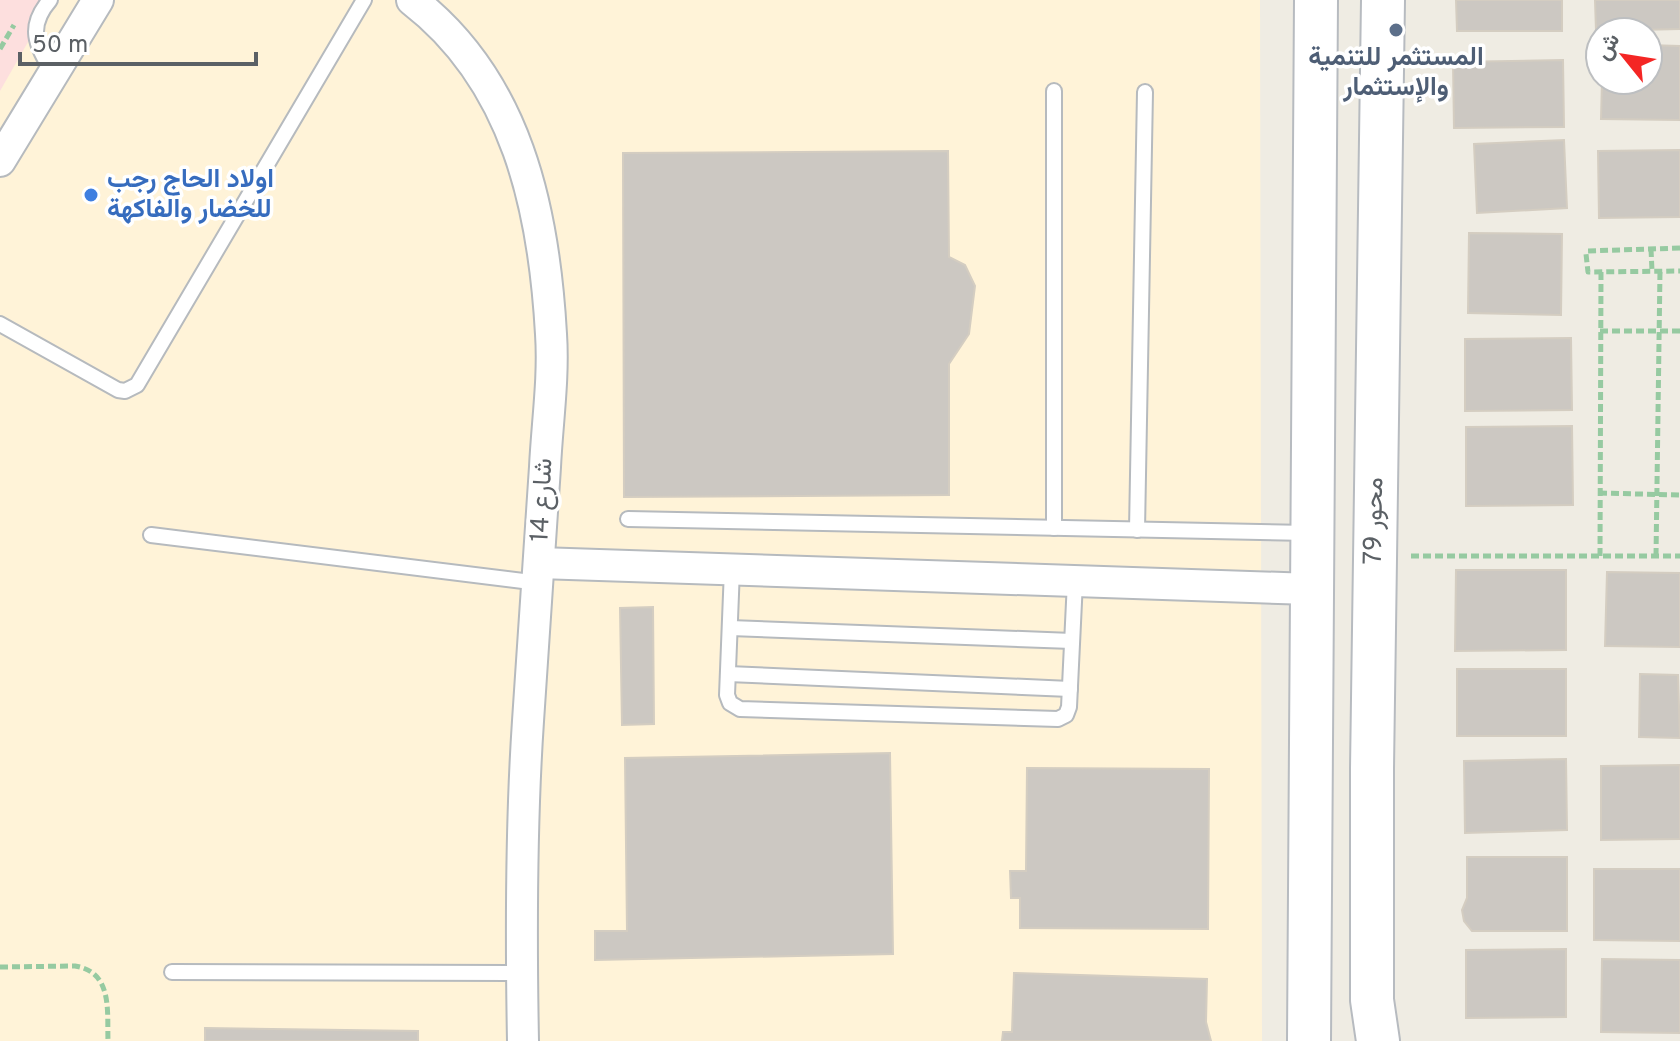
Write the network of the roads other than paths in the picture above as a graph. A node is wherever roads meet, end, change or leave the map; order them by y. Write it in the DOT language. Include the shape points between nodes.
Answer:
graph roads {
  1 [pos="50,0"];
  2 [pos="98,0"];
  3 [pos="364,0"];
  4 [pos="412,0"];
  5 [pos="1316,0"];
  6 [pos="1383,0"];
  7 [pos="54,75"];
  8 [pos="1054,91"];
  9 [pos="1145,92"];
  10 [pos="0,161"];
  11 [pos="0,324"];
  12 [pos="628,519"];
  13 [pos="1054,528"];
  14 [pos="1137,530"];
  15 [pos="1311,533"];
  16 [pos="151,535"];
  17 [pos="732,569"];
  18 [pos="539,573"];
  19 [pos="1075,581"];
  20 [pos="1311,589"];
  21 [pos="730,628"];
  22 [pos="1072,641"];
  23 [pos="728,674"];
  24 [pos="1070,689"];
  25 [pos="172,972"];
  26 [pos="522,973"];
  27 [pos="523,1041"];
  28 [pos="1309,1041"];
  29 [pos="1378,1041"];
  1 -- 7 [label="lane" via="36,31 41,55"];
  2 -- 7 [label="street"];
  3 -- 11 [label="lane" via="137,385 118,390"];
  4 -- 18 [label="street, شارع 14" via="478,71 506,116 533,191 552,337"];
  5 -- 15 [label="main road"];
  6 -- 29 [label="main road, محور 79" via="1374,556 1372,1000"];
  7 -- 10 [label="street"];
  8 -- 13 [label="lane"];
  9 -- 14 [label="lane"];
  12 -- 13 [label="lane"];
  13 -- 14 [label="lane"];
  14 -- 15 [label="lane"];
  15 -- 20 [label="main road"];
  16 -- 18 [label="lane"];
  17 -- 18 [label="street"];
  17 -- 19 [label="street"];
  17 -- 21 [label="lane"];
  18 -- 26 [label="street, شارع 14" via="528,722"];
  19 -- 20 [label="street"];
  19 -- 22 [label="lane"];
  20 -- 28 [label="main road"];
  21 -- 22 [label="lane"];
  21 -- 23 [label="lane"];
  22 -- 24 [label="lane"];
  23 -- 24 [label="lane"];
  23 -- 24 [label="lane" via="727,695 740,709 1058,719 1066,715"];
  25 -- 26 [label="lane"];
  26 -- 27 [label="street, شارع 14"];
}
